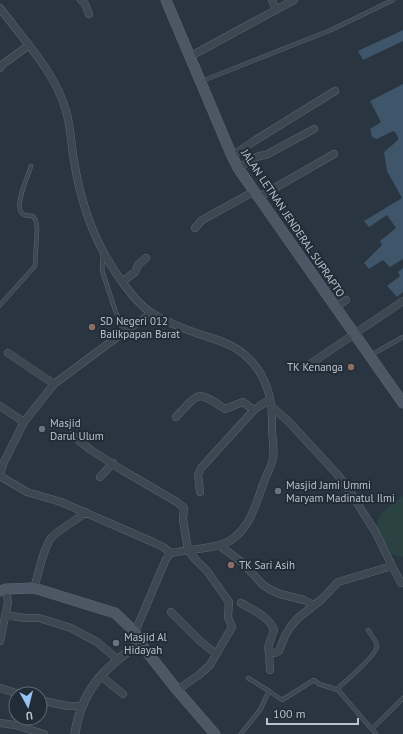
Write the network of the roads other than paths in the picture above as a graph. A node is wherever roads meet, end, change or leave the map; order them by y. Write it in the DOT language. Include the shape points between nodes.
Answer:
graph roads {
  1 [pos="81,0"];
  2 [pos="166,0"];
  3 [pos="272,0"];
  4 [pos="294,0"];
  5 [pos="393,0"];
  6 [pos="0,8"];
  7 [pos="276,10"];
  8 [pos="89,14"];
  9 [pos="28,46"];
  10 [pos="190,56"];
  11 [pos="0,68"];
  12 [pos="201,82"];
  13 [pos="335,91"];
  14 [pos="314,129"];
  15 [pos="334,154"];
  16 [pos="232,156"];
  17 [pos="31,166"];
  18 [pos="238,168"];
  19 [pos="257,194"];
  20 [pos="195,228"];
  21 [pos="103,253"];
  22 [pos="146,258"];
  23 [pos="122,282"];
  24 [pos="346,300"];
  25 [pos="403,301"];
  26 [pos="0,305"];
  27 [pos="336,307"];
  28 [pos="152,313"];
  29 [pos="124,332"];
  30 [pos="355,333"];
  31 [pos="403,337"];
  32 [pos="8,353"];
  33 [pos="370,356"];
  34 [pos="310,364"];
  35 [pos="54,384"];
  36 [pos="270,399"];
  37 [pos="403,402"];
  38 [pos="0,406"];
  39 [pos="272,407"];
  40 [pos="254,410"];
  41 [pos="176,417"];
  42 [pos="24,422"];
  43 [pos="72,435"];
  44 [pos="113,463"];
  45 [pos="0,475"];
  46 [pos="100,477"];
  47 [pos="200,492"];
  48 [pos="85,512"];
  49 [pos="220,545"];
  50 [pos="188,550"];
  51 [pos="170,553"];
  52 [pos="392,566"];
  53 [pos="401,583"];
  54 [pos="34,588"];
  55 [pos="3,590"];
  56 [pos="241,603"];
  57 [pos="314,605"];
  58 [pos="170,612"];
  59 [pos="5,615"];
  60 [pos="368,630"];
  61 [pos="135,632"];
  62 [pos="0,641"];
  63 [pos="140,643"];
  64 [pos="269,652"];
  65 [pos="216,654"];
  66 [pos="117,659"];
  67 [pos="270,670"];
  68 [pos="101,676"];
  69 [pos="248,678"];
  70 [pos="269,690"];
  71 [pos="338,690"];
  72 [pos="178,691"];
  73 [pos="123,694"];
  74 [pos="403,698"];
  75 [pos="48,702"];
  76 [pos="81,706"];
  77 [pos="0,723"];
  78 [pos="372,729"];
  79 [pos="44,734"];
  80 [pos="75,734"];
  81 [pos="215,734"];
  82 [pos="241,734"];
  83 [pos="376,734"];
  1 -- 8 [label="street"];
  2 -- 10 [label="main road, JALAN LETNAN JENDERAL SUPRAPTO"];
  3 -- 7 [label="street"];
  4 -- 7 [label="street"];
  5 -- 12 [label="lane" via="331,30"];
  6 -- 9 [label="street"];
  7 -- 10 [label="street"];
  9 -- 11 [label="street"];
  9 -- 21 [label="street" via="60,92 70,130 73,160 82,199"];
  10 -- 12 [label="main road, JALAN LETNAN JENDERAL SUPRAPTO"];
  12 -- 16 [label="main road, JALAN LETNAN JENDERAL SUPRAPTO"];
  13 -- 16 [label="street"];
  14 -- 18 [label="street"];
  15 -- 19 [label="street"];
  16 -- 18 [label="main road, JALAN LETNAN JENDERAL SUPRAPTO"];
  17 -- 26 [label="lane" via="19,206 20,212 33,216 36,221 34,266"];
  18 -- 19 [label="main road, JALAN LETNAN JENDERAL SUPRAPTO"];
  19 -- 20 [label="street" via="202,220"];
  19 -- 27 [label="main road, JALAN LETNAN JENDERAL SUPRAPTO"];
  21 -- 23 [label="street"];
  21 -- 29 [label="lane" via="102,270"];
  22 -- 23 [label="street" via="135,272"];
  23 -- 28 [label="street"];
  24 -- 27 [label="street"];
  25 -- 30 [label="street"];
  27 -- 30 [label="main road, JALAN LETNAN JENDERAL SUPRAPTO"];
  28 -- 29 [label="street"];
  28 -- 36 [label="street" via="183,329 224,342 238,350 261,374"];
  29 -- 35 [label="street"];
  30 -- 33 [label="main road, JALAN LETNAN JENDERAL SUPRAPTO"];
  30 -- 34 [label="street"];
  31 -- 33 [label="lane"];
  32 -- 35 [label="street"];
  33 -- 37 [label="main road, JALAN LETNAN JENDERAL SUPRAPTO"];
  35 -- 42 [label="street"];
  36 -- 39 [label="street"];
  36 -- 40 [label="street"];
  38 -- 42 [label="street"];
  39 -- 49 [label="street" via="273,459 250,519 238,534"];
  39 -- 52 [label="street" via="337,474 376,534"];
  40 -- 41 [label="street" via="243,402 225,410 209,398 198,396"];
  40 -- 47 [label="street" via="201,468 198,474"];
  42 -- 45 [label="street"];
  43 -- 44 [label="street"];
  44 -- 46 [label="street"];
  44 -- 50 [label="street" via="184,508 183,519"];
  45 -- 48 [label="street" via="27,492"];
  48 -- 51 [label="street" via="155,543"];
  48 -- 54 [label="street" via="51,538"];
  49 -- 50 [label="street"];
  49 -- 57 [label="street" via="269,589"];
  50 -- 51 [label="street"];
  50 -- 65 [label="street" via="230,603 228,617 232,627"];
  51 -- 61 [label="street"];
  52 -- 53 [label="street"];
  52 -- 57 [label="street" via="338,582"];
  54 -- 55 [label="main road"];
  54 -- 61 [label="main road" via="115,613"];
  55 -- 59 [label="street" via="8,603"];
  56 -- 64 [label="street" via="265,618 273,627 268,645"];
  57 -- 64 [label="street" via="291,626 279,651"];
  58 -- 65 [label="street"];
  59 -- 62 [label="street"];
  59 -- 66 [label="street" via="39,618 71,628 97,642"];
  60 -- 71 [label="lane" via="377,643 376,650"];
  61 -- 63 [label="main road"];
  63 -- 66 [label="street"];
  63 -- 72 [label="main road"];
  64 -- 67 [label="street"];
  65 -- 72 [label="street" via="205,670"];
  66 -- 68 [label="street"];
  68 -- 73 [label="street"];
  68 -- 76 [label="street"];
  69 -- 70 [label="lane"];
  70 -- 71 [label="lane" via="282,700 314,680"];
  70 -- 82 [label="lane" via="260,710"];
  71 -- 78 [label="lane"];
  72 -- 81 [label="main road"];
  74 -- 78 [label="lane"];
  75 -- 76 [label="street"];
  76 -- 80 [label="street"];
  77 -- 79 [label="street"];
  78 -- 83 [label="lane"];
}
